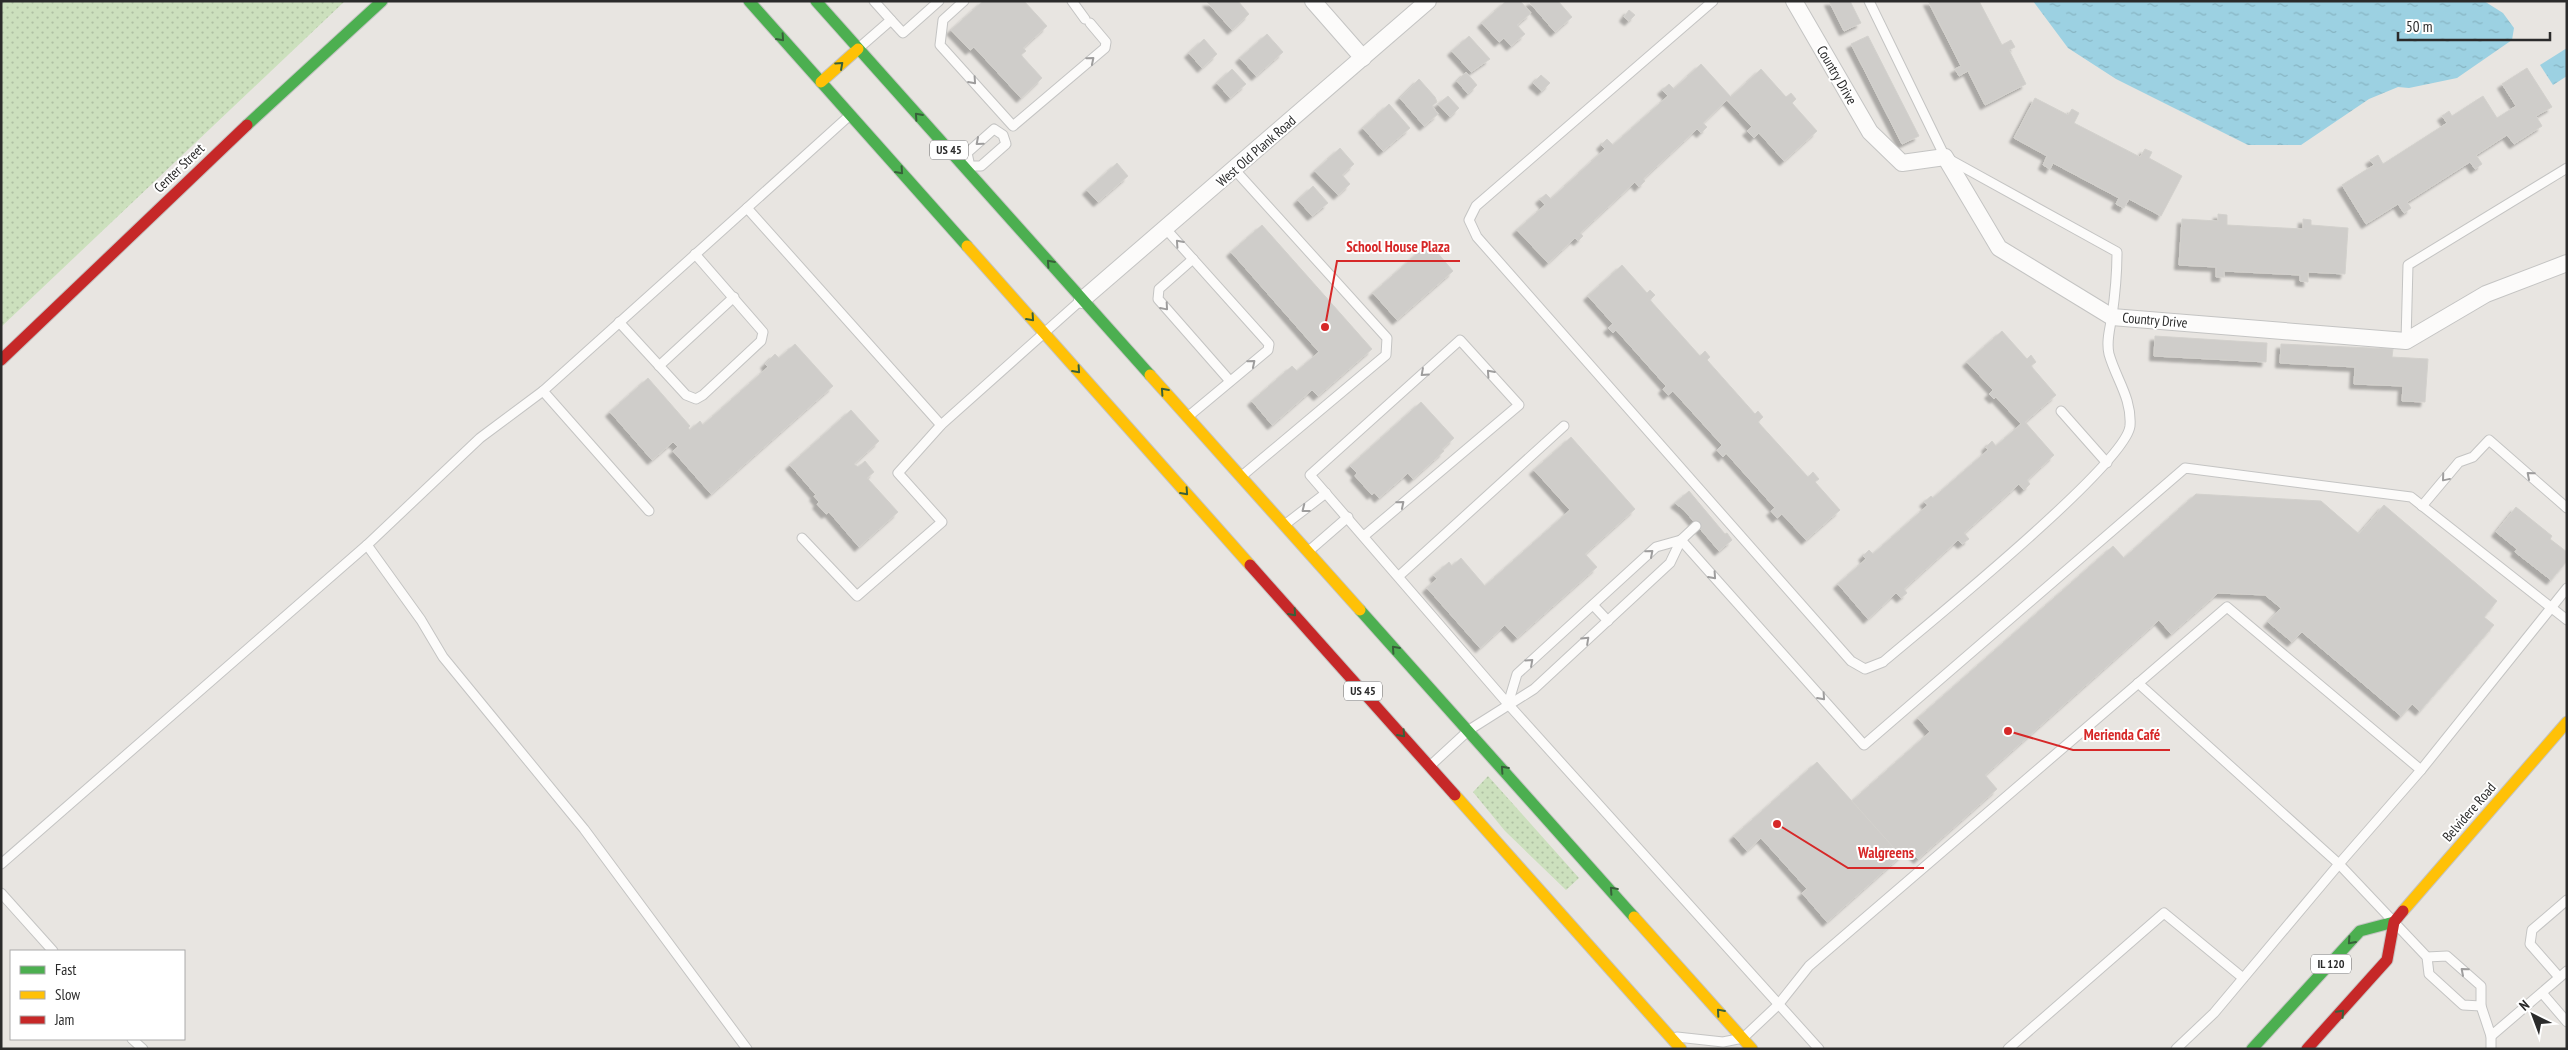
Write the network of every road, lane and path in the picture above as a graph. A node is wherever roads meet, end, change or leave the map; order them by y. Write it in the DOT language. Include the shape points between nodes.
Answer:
graph roads {
  1 [pos="382,1"];
  2 [pos="748,1"];
  3 [pos="816,1"];
  4 [pos="874,1"];
  5 [pos="939,1"];
  6 [pos="964,1"];
  7 [pos="1072,1"];
  8 [pos="1313,1"];
  9 [pos="1428,1"];
  10 [pos="1713,1"];
  11 [pos="1794,1"];
  12 [pos="1869,1"];
  13 [pos="891,20"];
  14 [pos="858,49"];
  15 [pos="1363,58"];
  16 [pos="821,82"];
  17 [pos="850,115"];
  18 [pos="1013,126"];
  19 [pos="1003,135"];
  20 [pos="1945,157"];
  21 [pos="968,168"];
  22 [pos="2567,168"];
  23 [pos="1234,169"];
  24 [pos="747,208"];
  25 [pos="1165,228"];
  26 [pos="694,254"];
  27 [pos="1193,259"];
  28 [pos="2567,263"];
  29 [pos="734,297"];
  30 [pos="1082,300"];
  31 [pos="2112,317"];
  32 [pos="619,322"];
  33 [pos="1045,334"];
  34 [pos="2406,341"];
  35 [pos="1,360"];
  36 [pos="659,366"];
  37 [pos="1230,381"];
  38 [pos="543,391"];
  39 [pos="2061,411"];
  40 [pos="1188,417"];
  41 [pos="941,424"];
  42 [pos="1564,426"];
  43 [pos="2107,463"];
  44 [pos="1241,477"];
  45 [pos="1326,493"];
  46 [pos="2422,506"];
  47 [pos="2567,508"];
  48 [pos="649,511"];
  49 [pos="1348,517"];
  50 [pos="1284,525"];
  51 [pos="1696,526"];
  52 [pos="1364,536"];
  53 [pos="802,538"];
  54 [pos="1681,540"];
  55 [pos="367,545"];
  56 [pos="1308,552"];
  57 [pos="1399,576"];
  58 [pos="2567,588"];
  59 [pos="1593,605"];
  60 [pos="2550,607"];
  61 [pos="1608,620"];
  62 [pos="2567,620"];
  63 [pos="2138,683"];
  64 [pos="1508,704"];
  65 [pos="2567,722"];
  66 [pos="1469,730"];
  67 [pos="1430,766"];
  68 [pos="2421,770"];
  69 [pos="1,864"];
  70 [pos="2339,864"];
  71 [pos="1,893"];
  72 [pos="2567,900"];
  73 [pos="2394,922"];
  74 [pos="52,950"];
  75 [pos="2427,957"];
  76 [pos="2563,974"];
  77 [pos="2243,978"];
  78 [pos="2542,993"];
  79 [pos="1778,1005"];
  80 [pos="2481,1006"];
  81 [pos="2567,1022"];
  82 [pos="1670,1036"];
  83 [pos="2491,1036"];
  84 [pos="1743,1038"];
  85 [pos="133,1040"];
  86 [pos="143,1049"];
  87 [pos="747,1049"];
  88 [pos="1681,1049"];
  89 [pos="1752,1049"];
  90 [pos="1819,1049"];
  91 [pos="2008,1049"];
  92 [pos="2176,1049"];
  93 [pos="2252,1049"];
  94 [pos="2307,1049"];
  95 [pos="2491,1049"];
  1 -- 35 [label="main road, Center Street" via="213,156"];
  2 -- 16 [label="main road, US 45, one-way"];
  3 -- 14 [label="main road, US 45"];
  4 -- 13 [label="lane"];
  5 -- 13 [label="lane" via="903,33"];
  6 -- 18 [label="lane, one-way" via="944,20 940,45"];
  18 -- 7 [label="lane, one-way" via="1104,48 1106,42"];
  8 -- 15 [label="street"];
  9 -- 15 [label="street, West Old Plank Road"];
  10 -- 43 [label="lane" via="1476,206 1469,220 1477,237 1713,511 1851,661 1865,669 1883,662 2029,537"];
  11 -- 20 [label="street, Country Drive" via="1870,132 1902,162"];
  12 -- 20 [label="lane"];
  13 -- 14 [label="lane"];
  16 -- 14 [label="main road, one-way"];
  21 -- 14 [label="main road, US 45, one-way"];
  15 -- 23 [label="street, West Old Plank Road"];
  16 -- 17 [label="main road, US 45"];
  17 -- 24 [label="lane"];
  17 -- 33 [label="main road, US 45, one-way"];
  18 -- 19 [label="lane"];
  19 -- 21 [label="lane" via="1006,144 981,166"];
  19 -- 21 [label="lane, one-way" via="994,130 967,153"];
  20 -- 31 [label="street, Country Drive" via="1999,248"];
  20 -- 31 [label="lane" via="2117,252"];
  30 -- 21 [label="main road, US 45, one-way"];
  22 -- 34 [label="lane" via="2408,265"];
  23 -- 25 [label="street, West Old Plank Road"];
  23 -- 44 [label="lane" via="1387,338 1386,355"];
  24 -- 26 [label="lane"];
  24 -- 41 [label="lane"];
  27 -- 25 [label="lane, one-way"];
  25 -- 30 [label="street, West Old Plank Road"];
  26 -- 29 [label="lane"];
  26 -- 32 [label="lane"];
  27 -- 37 [label="lane, one-way" via="1159,289 1158,299"];
  37 -- 27 [label="lane, one-way" via="1268,350 1269,344"];
  28 -- 34 [label="street" via="2486,294"];
  29 -- 36 [label="lane"];
  29 -- 36 [label="lane" via="763,332 761,341 703,395 696,399 686,395"];
  30 -- 33 [label="lane"];
  40 -- 30 [label="main road, US 45, one-way"];
  31 -- 34 [label="street, Country Drive"];
  31 -- 43 [label="lane" via="2109,354 2130,404 2130,427 2123,443"];
  32 -- 36 [label="lane"];
  32 -- 38 [label="lane"];
  33 -- 41 [label="lane"];
  33 -- 67 [label="main road, US 45, one-way"];
  37 -- 40 [label="lane"];
  38 -- 48 [label="lane"];
  38 -- 55 [label="lane" via="480,438"];
  39 -- 43 [label="lane"];
  40 -- 44 [label="main road, US 45"];
  41 -- 53 [label="lane" via="898,473 942,522 857,596"];
  42 -- 57 [label="lane"];
  44 -- 50 [label="main road, US 45"];
  45 -- 49 [label="lane"];
  45 -- 50 [label="lane, one-way"];
  52 -- 45 [label="lane, one-way" via="1519,405 1460,340 1310,475"];
  47 -- 46 [label="lane, one-way" via="2489,440 2473,457 2459,462"];
  54 -- 46 [label="lane, one-way" via="1864,745 2185,468 2411,497"];
  46 -- 60 [label="lane"];
  49 -- 52 [label="lane"];
  49 -- 56 [label="lane"];
  50 -- 56 [label="main road, US 45"];
  51 -- 54 [label="lane"];
  52 -- 57 [label="lane"];
  59 -- 54 [label="lane, one-way" via="1656,547"];
  54 -- 61 [label="lane" via="1670,563"];
  55 -- 69 [label="lane"];
  55 -- 87 [label="lane" via="421,620 443,657 584,829"];
  66 -- 56 [label="main road, US 45, one-way"];
  57 -- 64 [label="lane"];
  58 -- 60 [label="lane"];
  59 -- 61 [label="lane"];
  64 -- 59 [label="lane, one-way" via="1517,674"];
  60 -- 62 [label="lane"];
  60 -- 68 [label="lane"];
  64 -- 61 [label="lane, one-way" via="1534,689"];
  63 -- 68 [label="lane" via="2227,607"];
  63 -- 70 [label="lane"];
  63 -- 79 [label="lane" via="1809,966"];
  64 -- 66 [label="lane"];
  64 -- 79 [label="lane"];
  65 -- 73 [label="main road, Belvidere Road"];
  66 -- 67 [label="lane"];
  84 -- 66 [label="main road, US 45, one-way"];
  67 -- 82 [label="main road, US 45"];
  68 -- 70 [label="lane"];
  70 -- 73 [label="lane"];
  70 -- 77 [label="lane"];
  71 -- 74 [label="lane"];
  72 -- 76 [label="lane" via="2532,930 2530,944"];
  73 -- 75 [label="lane"];
  73 -- 93 [label="main road, IL 120, one-way" via="2360,931"];
  94 -- 73 [label="main road, IL 120, one-way" via="2387,960"];
  75 -- 80 [label="lane" via="2430,974 2463,1005"];
  80 -- 75 [label="lane, one-way" via="2481,986 2447,956"];
  76 -- 78 [label="lane"];
  77 -- 91 [label="lane" via="2164,913"];
  77 -- 92 [label="lane" via="2214,1013"];
  78 -- 81 [label="lane"];
  78 -- 83 [label="lane"];
  79 -- 84 [label="lane"];
  79 -- 90 [label="lane"];
  80 -- 83 [label="lane"];
  82 -- 84 [label="lane" via="1723,1042"];
  82 -- 88 [label="main road, US 45"];
  83 -- 95 [label="lane"];
  84 -- 89 [label="main road, US 45"];
  85 -- 86 [label="lane"];
}
